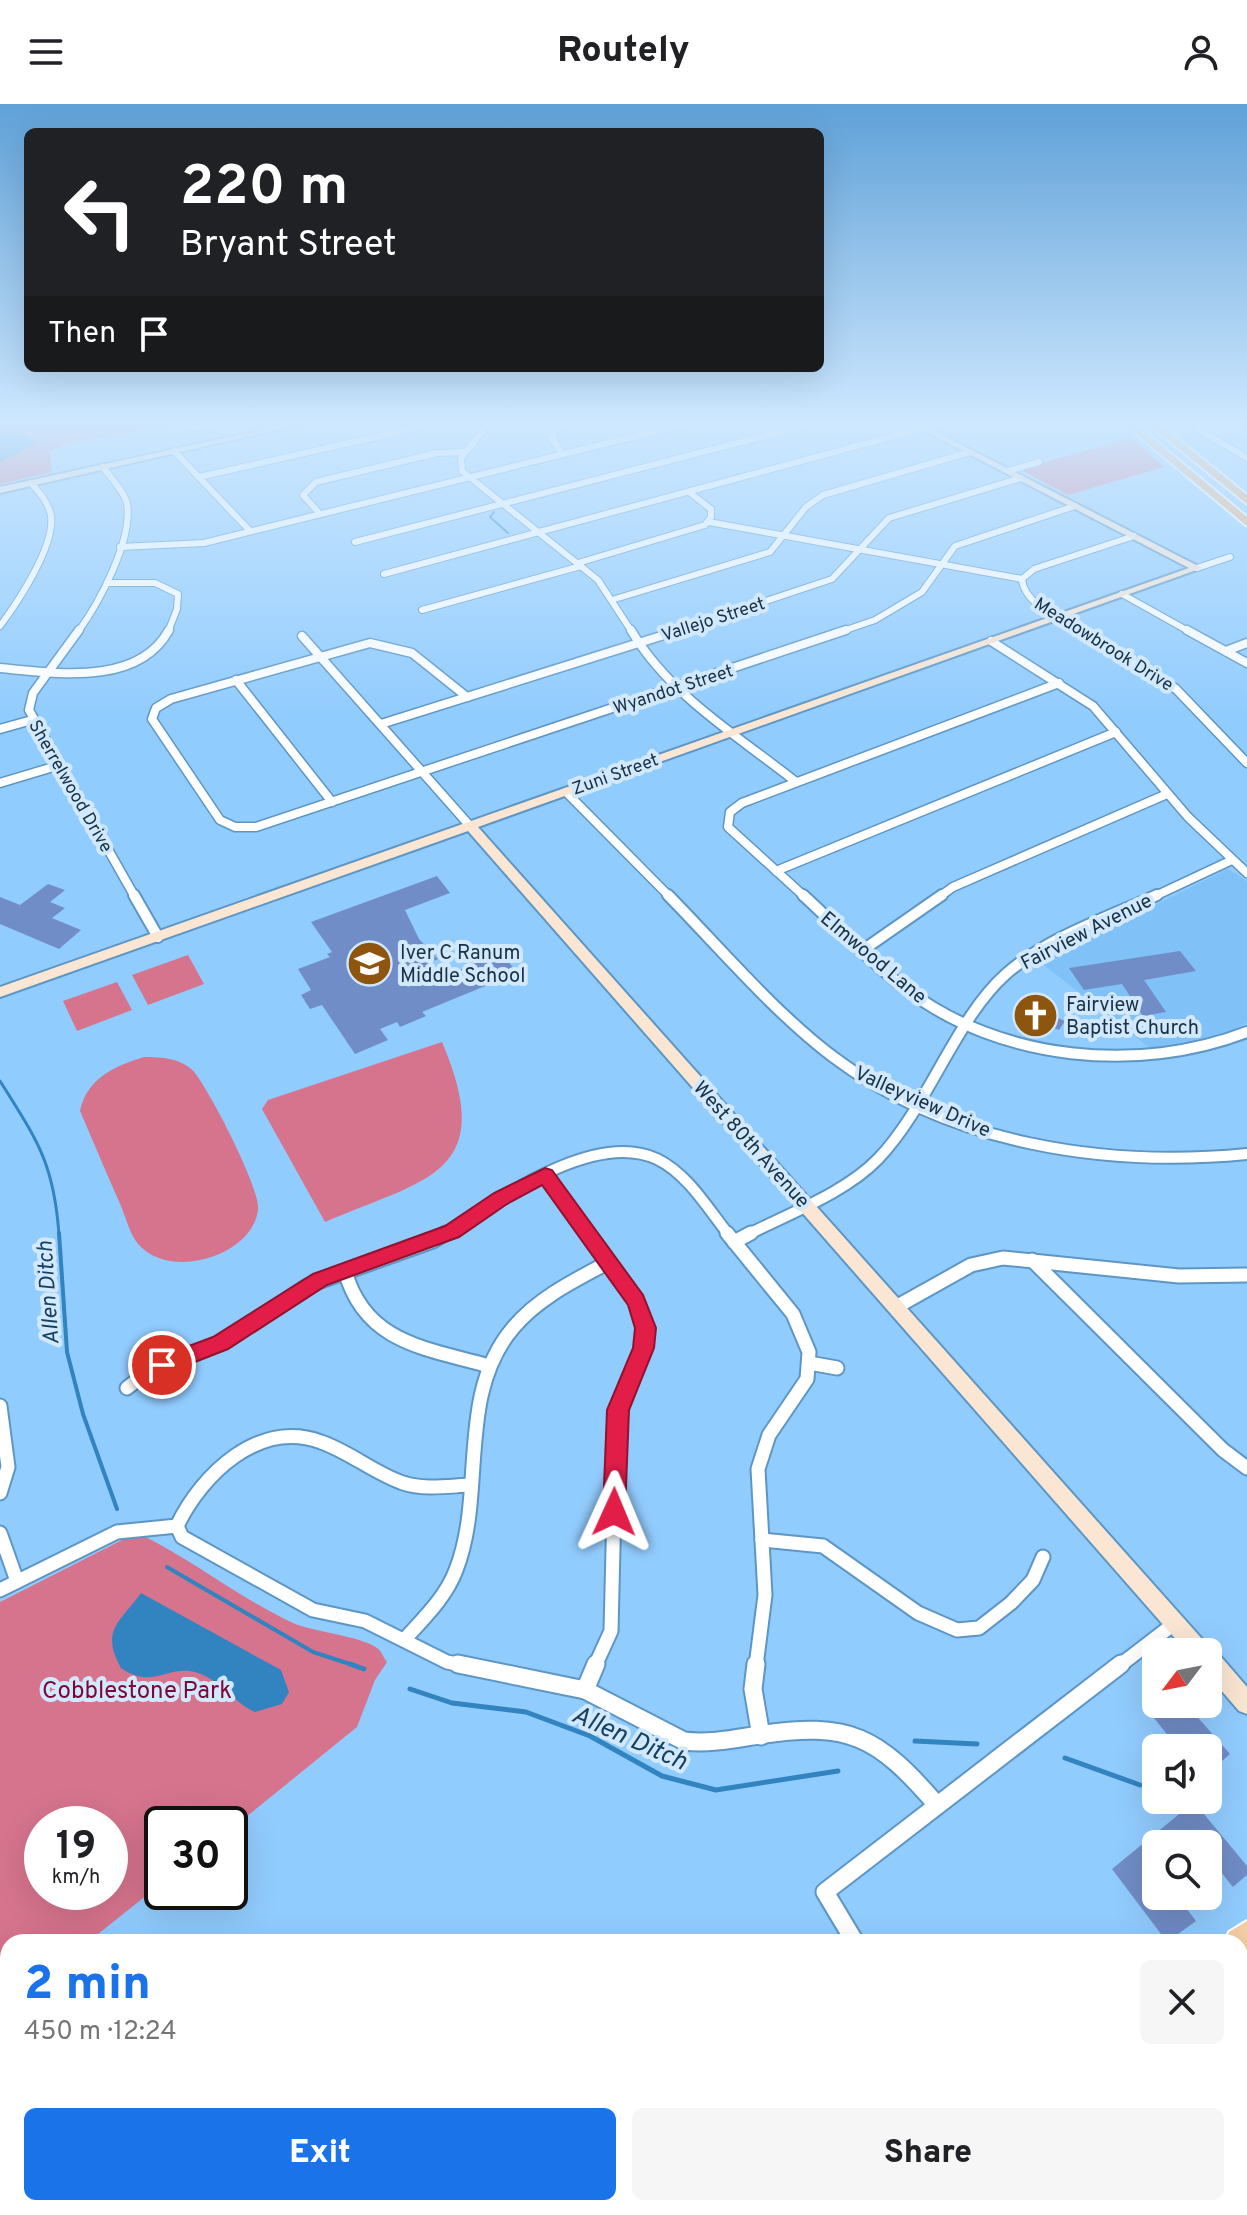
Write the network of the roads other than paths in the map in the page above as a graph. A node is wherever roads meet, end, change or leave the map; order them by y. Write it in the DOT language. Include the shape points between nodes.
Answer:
graph roads {
  1 [pos="51,522"];
  2 [pos="127,522"];
  3 [pos="241,522"];
  4 [pos="289,522"];
  5 [pos="434,522"];
  6 [pos="525,522"];
  7 [pos="578,522"];
  8 [pos="709,522"];
  9 [pos="795,522"];
  10 [pos="884,522"];
  11 [pos="1026,522"];
  12 [pos="1106,522"];
  13 [pos="250,531"];
  14 [pos="538,532"];
  15 [pos="784,535"];
  16 [pos="1134,536"];
  17 [pos="355,542"];
  18 [pos="120,547"];
  19 [pos="861,549"];
  20 [pos="1160,549"];
  21 [pos="1230,557"];
  22 [pos="580,564"];
  23 [pos="941,564"];
  24 [pos="1197,568"];
  25 [pos="384,574"];
  26 [pos="1022,579"];
  27 [pos="1162,580"];
  28 [pos="107,583"];
  29 [pos="1122,594"];
  30 [pos="615,599"];
  31 [pos="422,610"];
  32 [pos="1059,617"];
  33 [pos="0,626"];
  34 [pos="302,636"];
  35 [pos="991,641"];
  36 [pos="638,643"];
  37 [pos="1247,643"];
  38 [pos="1226,651"];
  39 [pos="319,656"];
  40 [pos="1247,663"];
  41 [pos="0,668"];
  42 [pos="50,671"];
  43 [pos="236,680"];
  44 [pos="1059,683"];
  45 [pos="679,686"];
  46 [pos="467,697"];
  47 [pos="32,720"];
  48 [pos="381,724"];
  49 [pos="0,729"];
  50 [pos="735,732"];
  51 [pos="1116,732"];
  52 [pos="1247,763"];
  53 [pos="60,765"];
  54 [pos="422,772"];
  55 [pos="796,782"];
  56 [pos="0,783"];
  57 [pos="566,792"];
  58 [pos="1167,794"];
  59 [pos="332,802"];
  60 [pos="470,826"];
  61 [pos="1232,860"];
  62 [pos="776,871"];
  63 [pos="1247,873"];
  64 [pos="158,937"];
  65 [pos="863,950"];
  66 [pos="0,992"];
  67 [pos="969,1022"];
  68 [pos="1247,1032"];
  69 [pos="919,1104"];
  70 [pos="1247,1154"];
  71 [pos="545,1175"];
  72 [pos="805,1205"];
  73 [pos="734,1242"];
  74 [pos="1031,1259"];
  75 [pos="609,1262"];
  76 [pos="345,1271"];
  77 [pos="1247,1275"];
  78 [pos="896,1307"];
  79 [pos="809,1363"];
  80 [pos="489,1366"];
  81 [pos="837,1368"];
  82 [pos="127,1388"];
  83 [pos="0,1406"];
  84 [pos="1247,1468"];
  85 [pos="470,1485"];
  86 [pos="0,1493"];
  87 [pos="177,1526"];
  88 [pos="0,1533"];
  89 [pos="762,1540"];
  90 [pos="1043,1557"];
  91 [pos="17,1581"];
  92 [pos="0,1590"];
  93 [pos="1175,1623"];
  94 [pos="1188,1638"];
  95 [pos="405,1639"];
  96 [pos="1222,1675"];
  97 [pos="585,1690"];
  98 [pos="1247,1703"];
  99 [pos="761,1736"];
  100 [pos="937,1805"];
  101 [pos="850,1934"];
  1 -- 33 [label="street"];
  2 -- 18 [label="street, Sherrelwood Drive"];
  3 -- 13 [label="street"];
  4 -- 13 [label="street"];
  5 -- 17 [label="street"];
  6 -- 14 [label="street"];
  7 -- 14 [label="street"];
  8 -- 15 [label="street, Meadowbrook Drive"];
  8 -- 22 [label="street"];
  9 -- 15 [label="street"];
  10 -- 19 [label="street, Vallejo Street"];
  11 -- 23 [label="street, Wyandot Street" via="961,542"];
  12 -- 16 [label="street"];
  13 -- 18 [label="street" via="195,544"];
  14 -- 22 [label="street"];
  14 -- 25 [label="street"];
  15 -- 19 [label="street, Meadowbrook Drive"];
  15 -- 30 [label="street" via="760,556"];
  16 -- 20 [label="street"];
  16 -- 26 [label="street" via="1038,568"];
  18 -- 28 [label="street, Sherrelwood Drive"];
  19 -- 23 [label="street, Meadowbrook Drive"];
  19 -- 36 [label="street, Vallejo Street" via="847,569 818,586"];
  20 -- 24 [label="street"];
  20 -- 27 [label="street" via="1174,567"];
  21 -- 24 [label="street, Zuni Street"];
  22 -- 30 [label="street"];
  22 -- 31 [label="street"];
  23 -- 26 [label="street, Meadowbrook Drive"];
  23 -- 45 [label="street, Wyandot Street" via="922,592 892,613"];
  24 -- 27 [label="street, Zuni Street"];
  26 -- 32 [label="street, Meadowbrook Drive" via="1024,593"];
  27 -- 29 [label="street, Zuni Street"];
  28 -- 42 [label="street, Sherrelwood Drive" via="89,619"];
  28 -- 42 [label="street" via="155,583 178,594 164,645 145,658 108,669"];
  29 -- 32 [label="street, Zuni Street"];
  29 -- 38 [label="street"];
  30 -- 36 [label="street"];
  32 -- 35 [label="street, Zuni Street"];
  32 -- 52 [label="street, Meadowbrook Drive" via="1176,689"];
  34 -- 39 [label="street, West 80th Avenue"];
  35 -- 44 [label="street"];
  35 -- 50 [label="street, Zuni Street"];
  36 -- 45 [label="street"];
  36 -- 46 [label="street, Vallejo Street"];
  37 -- 38 [label="street"];
  38 -- 40 [label="street"];
  39 -- 43 [label="street"];
  39 -- 46 [label="street" via="364,644 391,645 433,663"];
  39 -- 48 [label="street, West 80th Avenue"];
  41 -- 42 [label="street"];
  42 -- 47 [label="street, Sherrelwood Drive" via="30,698"];
  43 -- 59 [label="street"];
  43 -- 59 [label="street, Wyandot Street" via="171,699 155,709 152,721 217,817 243,828"];
  44 -- 51 [label="street" via="1093,706"];
  44 -- 55 [label="street"];
  45 -- 50 [label="street"];
  45 -- 54 [label="street, Wyandot Street"];
  46 -- 48 [label="street, Vallejo Street"];
  47 -- 49 [label="street"];
  47 -- 53 [label="street, Sherrelwood Drive"];
  48 -- 54 [label="street, West 80th Avenue"];
  50 -- 55 [label="street"];
  50 -- 57 [label="street, Zuni Street"];
  51 -- 58 [label="street"];
  51 -- 62 [label="street"];
  53 -- 56 [label="street"];
  53 -- 64 [label="street, Sherrelwood Drive"];
  54 -- 59 [label="street, Wyandot Street"];
  54 -- 60 [label="street, West 80th Avenue"];
  55 -- 62 [label="street, Elmwood Lane" via="742,803 730,812 727,823"];
  57 -- 60 [label="street, Zuni Street"];
  57 -- 69 [label="street, Valleyview Drive" via="814,1042 869,1081"];
  58 -- 61 [label="street"];
  58 -- 65 [label="street" via="953,887"];
  60 -- 64 [label="street, Zuni Street"];
  60 -- 72 [label="street, West 80th Avenue"];
  61 -- 63 [label="street"];
  61 -- 67 [label="street, Fairview Avenue" via="1033,954 1006,974"];
  62 -- 65 [label="street, Elmwood Lane"];
  64 -- 66 [label="street, Zuni Street"];
  65 -- 67 [label="street, Elmwood Lane" via="920,999"];
  67 -- 68 [label="street, Elmwood Lane" via="1053,1050 1124,1058 1188,1053"];
  67 -- 69 [label="street, Fairview Avenue"];
  69 -- 70 [label="street, Valleyview Drive" via="1004,1136 1088,1155 1173,1161"];
  69 -- 72 [label="street, Fairview Avenue" via="878,1159"];
  71 -- 73 [label="street" via="592,1155 646,1156 670,1167"];
  71 -- 75 [label="street"];
  71 -- 76 [label="street" via="433,1241"];
  72 -- 73 [label="street, Fairview Avenue"];
  72 -- 78 [label="street, West 80th Avenue"];
  73 -- 79 [label="street" via="800,1326"];
  74 -- 77 [label="street" via="1179,1276"];
  74 -- 78 [label="street" via="977,1262"];
  74 -- 84 [label="street"];
  75 -- 80 [label="street" via="564,1284 528,1310"];
  75 -- 97 [label="street" via="640,1309 646,1337 616,1424 611,1631"];
  76 -- 80 [label="street" via="355,1302 372,1320 420,1345"];
  76 -- 82 [label="street" via="307,1286 220,1343 146,1373"];
  78 -- 93 [label="street, West 80th Avenue"];
  79 -- 81 [label="street"];
  79 -- 89 [label="street" via="801,1392 761,1452"];
  80 -- 85 [label="street"];
  83 -- 86 [label="street" via="8,1467"];
  85 -- 87 [label="street" via="403,1483 317,1440 289,1436 240,1454 212,1474"];
  85 -- 95 [label="street" via="456,1572 433,1609"];
  87 -- 91 [label="street" via="117,1532"];
  87 -- 95 [label="street" via="182,1537 307,1607 365,1621"];
  88 -- 91 [label="street"];
  89 -- 90 [label="street" via="823,1546 927,1618 968,1631 983,1626 1031,1585"];
  89 -- 99 [label="street" via="764,1604 753,1689"];
  91 -- 92 [label="street"];
  93 -- 94 [label="street, West 80th Avenue"];
  93 -- 100 [label="street"];
  95 -- 97 [label="street" via="447,1662"];
  96 -- 98 [label="street"];
  97 -- 99 [label="street" via="684,1741"];
  99 -- 100 [label="street" via="833,1729 863,1736 897,1759"];
  100 -- 101 [label="street" via="825,1892"];
}
